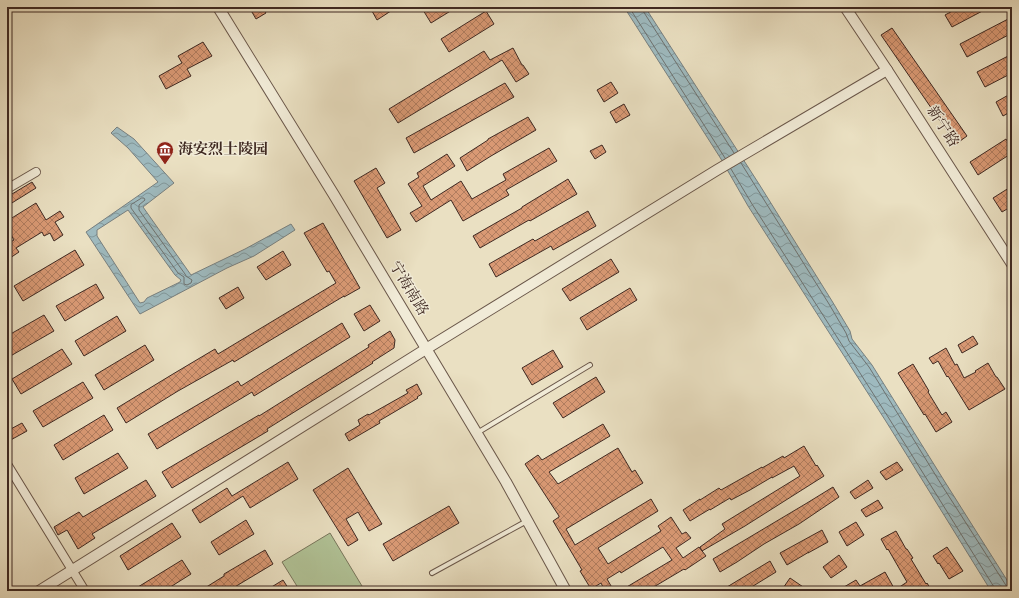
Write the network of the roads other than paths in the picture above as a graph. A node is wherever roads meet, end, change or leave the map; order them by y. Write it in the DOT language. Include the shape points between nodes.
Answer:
graph roads {
  1 [pos="218,7"];
  2 [pos="847,8"];
  3 [pos="887,70"];
  4 [pos="36,172"];
  5 [pos="7,189"];
  6 [pos="1012,264"];
  7 [pos="426,349"];
  8 [pos="590,365"];
  9 [pos="477,433"];
  10 [pos="7,464"];
  11 [pos="528,521"];
  12 [pos="72,570"];
  13 [pos="432,573"];
  14 [pos="39,591"];
  15 [pos="85,591"];
  16 [pos="566,591"];
  1 -- 7 [label="street, 宁海南路"];
  2 -- 3 [label="street, 新宁路"];
  3 -- 6 [label="street, 新宁路"];
  3 -- 7 [label="street" via="720,168"];
  4 -- 5 [label="street"];
  7 -- 9 [label="street, 宁海南路"];
  7 -- 12 [label="street"];
  8 -- 9 [label="lane"];
  9 -- 11 [label="street, 宁海南路"];
  10 -- 12 [label="street"];
  11 -- 13 [label="lane"];
  11 -- 16 [label="street, 宁海南路"];
  12 -- 14 [label="street"];
  12 -- 15 [label="street"];
}
